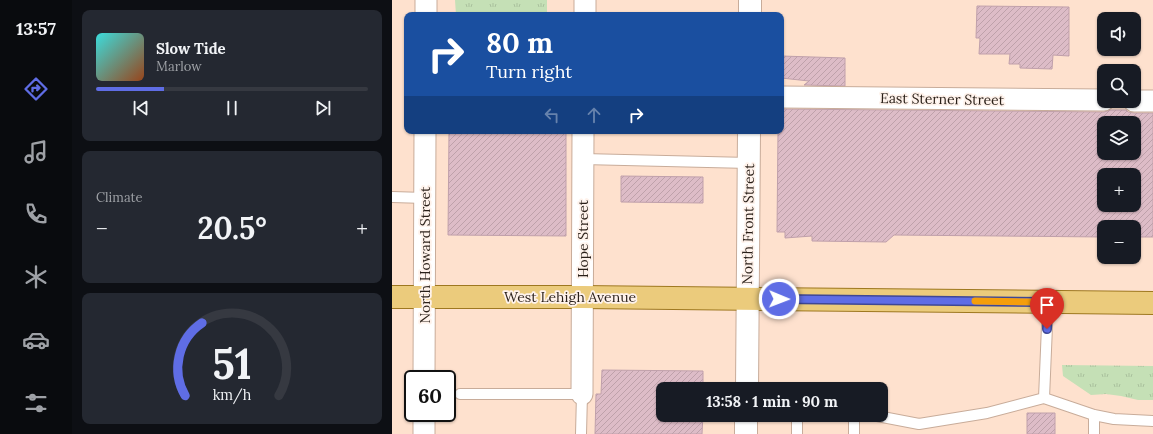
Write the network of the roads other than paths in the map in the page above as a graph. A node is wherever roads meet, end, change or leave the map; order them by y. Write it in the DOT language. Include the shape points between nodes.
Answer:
graph roads {
  1 [pos="426,0"];
  2 [pos="585,0"];
  3 [pos="750,0"];
  4 [pos="426,12"];
  5 [pos="584,12"];
  6 [pos="750,12"];
  7 [pos="784,97"];
  8 [pos="1097,100"];
  9 [pos="1141,100"];
  10 [pos="1153,101"];
  11 [pos="425,134"];
  12 [pos="584,134"];
  13 [pos="749,134"];
  14 [pos="583,160"];
  15 [pos="748,163"];
  16 [pos="392,197"];
  17 [pos="425,198"];
  18 [pos="392,297"];
  19 [pos="424,297"];
  20 [pos="582,297"];
  21 [pos="747,299"];
  22 [pos="1048,302"];
  23 [pos="1153,303"];
  24 [pos="424,370"];
  25 [pos="747,382"];
  26 [pos="460,394"];
  27 [pos="582,394"];
  28 [pos="1044,398"];
  29 [pos="1094,415"];
  30 [pos="888,420"];
  31 [pos="1153,421"];
  32 [pos="424,422"];
  33 [pos="746,422"];
  34 [pos="797,422"];
  35 [pos="854,422"];
  36 [pos="919,429"];
  37 [pos="424,434"];
  38 [pos="581,434"];
  39 [pos="746,434"];
  40 [pos="797,434"];
  41 [pos="854,434"];
  42 [pos="1094,434"];
  1 -- 4 [label="street"];
  2 -- 5 [label="street"];
  3 -- 6 [label="street"];
  7 -- 8 [label="street, East Sterner Street"];
  9 -- 10 [label="street"];
  11 -- 17 [label="street, North Howard Street"];
  12 -- 14 [label="street, Hope Street"];
  13 -- 15 [label="street, North Front Street"];
  14 -- 15 [label="lane"];
  14 -- 20 [label="street, Hope Street"];
  15 -- 21 [label="street, North Front Street"];
  16 -- 17 [label="lane"];
  17 -- 19 [label="street, North Howard Street"];
  18 -- 19 [label="main road, West Lehigh Avenue"];
  19 -- 20 [label="main road, West Lehigh Avenue"];
  19 -- 24 [label="street, North Howard Street"];
  20 -- 21 [label="main road, West Lehigh Avenue"];
  20 -- 27 [label="street, Hope Street"];
  21 -- 22 [label="main road, West Lehigh Avenue"];
  21 -- 25 [label="street, North Front Street"];
  22 -- 23 [label="main road, West Lehigh Avenue"];
  22 -- 28 [label="lane"];
  26 -- 27 [label="lane"];
  27 -- 38 [label="lane"];
  28 -- 29 [label="lane"];
  28 -- 36 [label="lane"];
  29 -- 31 [label="lane"];
  29 -- 42 [label="lane"];
  30 -- 36 [label="lane"];
  32 -- 37 [label="street"];
  33 -- 39 [label="street"];
  34 -- 40 [label="lane"];
  35 -- 41 [label="lane"];
}
